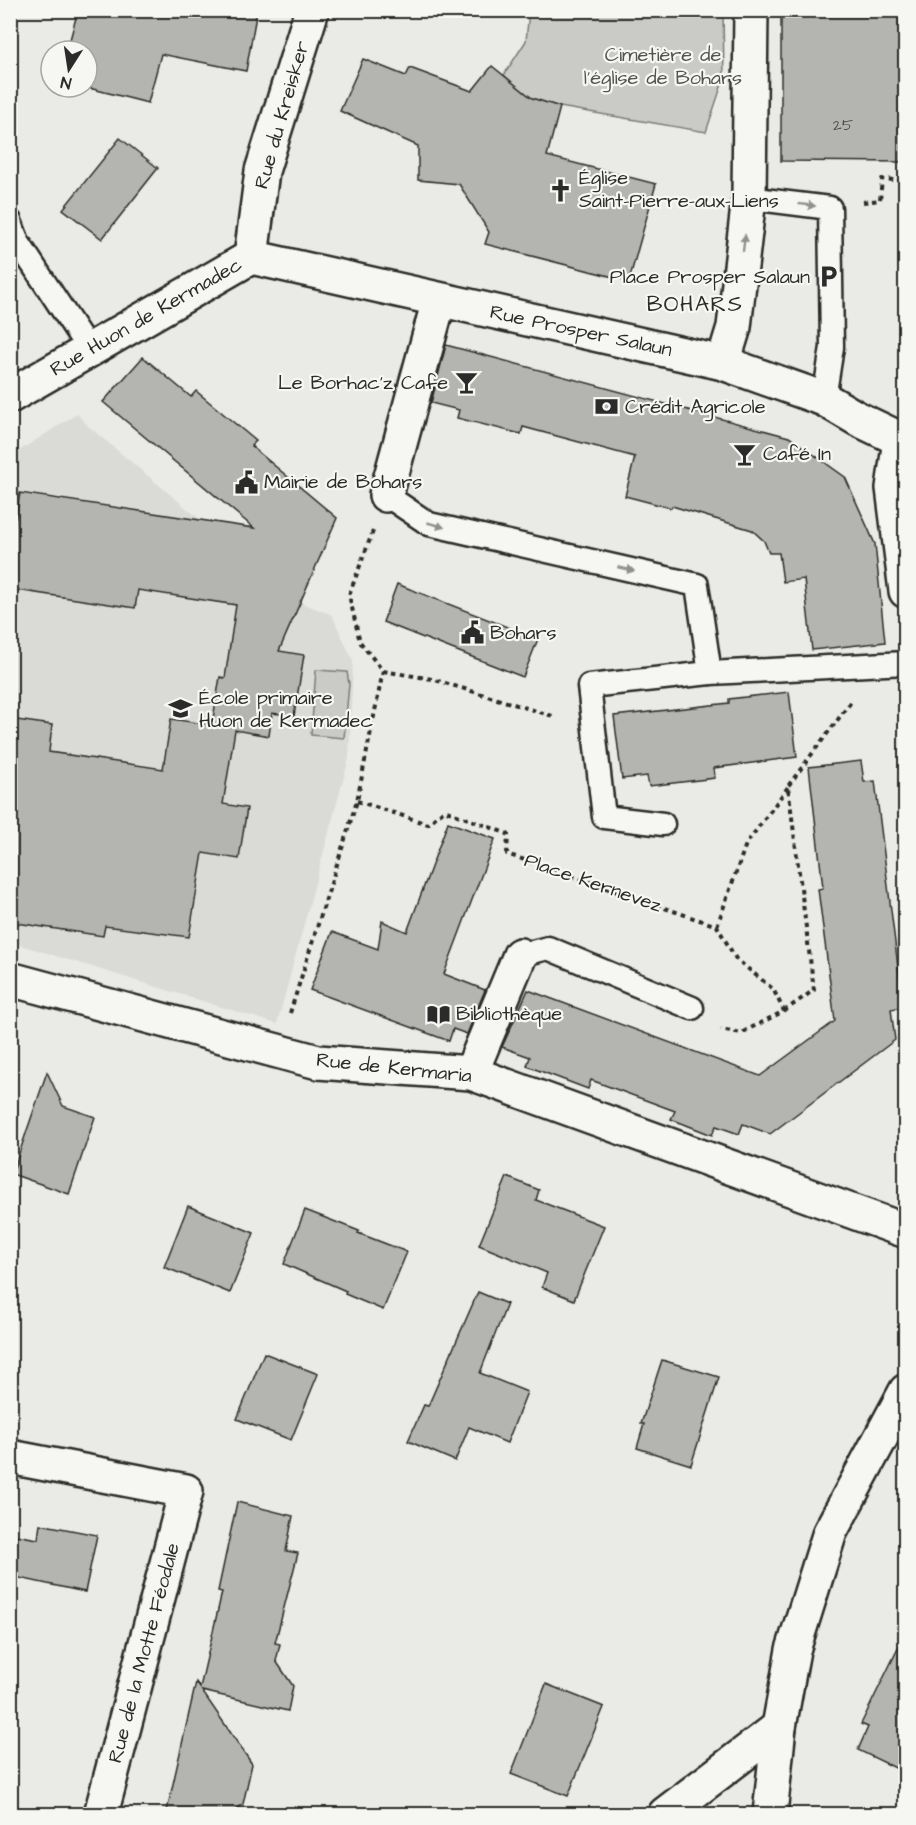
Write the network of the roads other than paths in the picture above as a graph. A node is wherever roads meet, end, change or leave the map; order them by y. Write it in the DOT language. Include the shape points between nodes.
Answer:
graph roads {
  1 [pos="312,10"];
  2 [pos="751,10"];
  3 [pos="749,198"];
  4 [pos="10,221"];
  5 [pos="251,257"];
  6 [pos="439,300"];
  7 [pos="89,350"];
  8 [pos="723,363"];
  9 [pos="10,396"];
  10 [pos="824,399"];
  11 [pos="903,441"];
  12 [pos="386,495"];
  13 [pos="906,591"];
  14 [pos="906,663"];
  15 [pos="710,673"];
  16 [pos="663,824"];
  17 [pos="520,955"];
  18 [pos="10,979"];
  19 [pos="692,1008"];
  20 [pos="471,1073"];
  21 [pos="906,1231"];
  22 [pos="906,1390"];
  23 [pos="10,1457"];
  24 [pos="779,1726"];
  25 [pos="101,1815"];
  26 [pos="665,1815"];
  27 [pos="770,1815"];
  1 -- 5 [label="street, Rue du Kreisker" via="262,171"];
  2 -- 3 [label="street"];
  8 -- 3 [label="street, one-way" via="734,327"];
  3 -- 10 [label="lane, one-way" via="830,208 832,348"];
  4 -- 7 [label="lane" via="18,242"];
  5 -- 6 [label="street, Rue Prosper Salaun"];
  5 -- 7 [label="street, Rue Huon de Kermadec"];
  6 -- 8 [label="street, Rue Prosper Salaun"];
  6 -- 12 [label="street"];
  7 -- 9 [label="street, Rue Huon de Kermadec"];
  8 -- 10 [label="street, Rue Prosper Salaun"];
  10 -- 11 [label="street, Rue Prosper Salaun"];
  11 -- 13 [label="street" via="893,488"];
  12 -- 15 [label="lane, one-way" via="429,524 697,585"];
  14 -- 15 [label="lane"];
  15 -- 16 [label="lane" via="589,686 604,816"];
  17 -- 19 [label="lane" via="548,948"];
  17 -- 20 [label="street"];
  18 -- 20 [label="street, Rue de Kermaria" via="318,1062"];
  20 -- 21 [label="street, Rue de Kermaria"];
  22 -- 24 [label="street" via="830,1532 793,1650"];
  23 -- 25 [label="street, Rue de la Motte Féodale" via="186,1491"];
  24 -- 26 [label="street"];
  24 -- 27 [label="street"];
}
